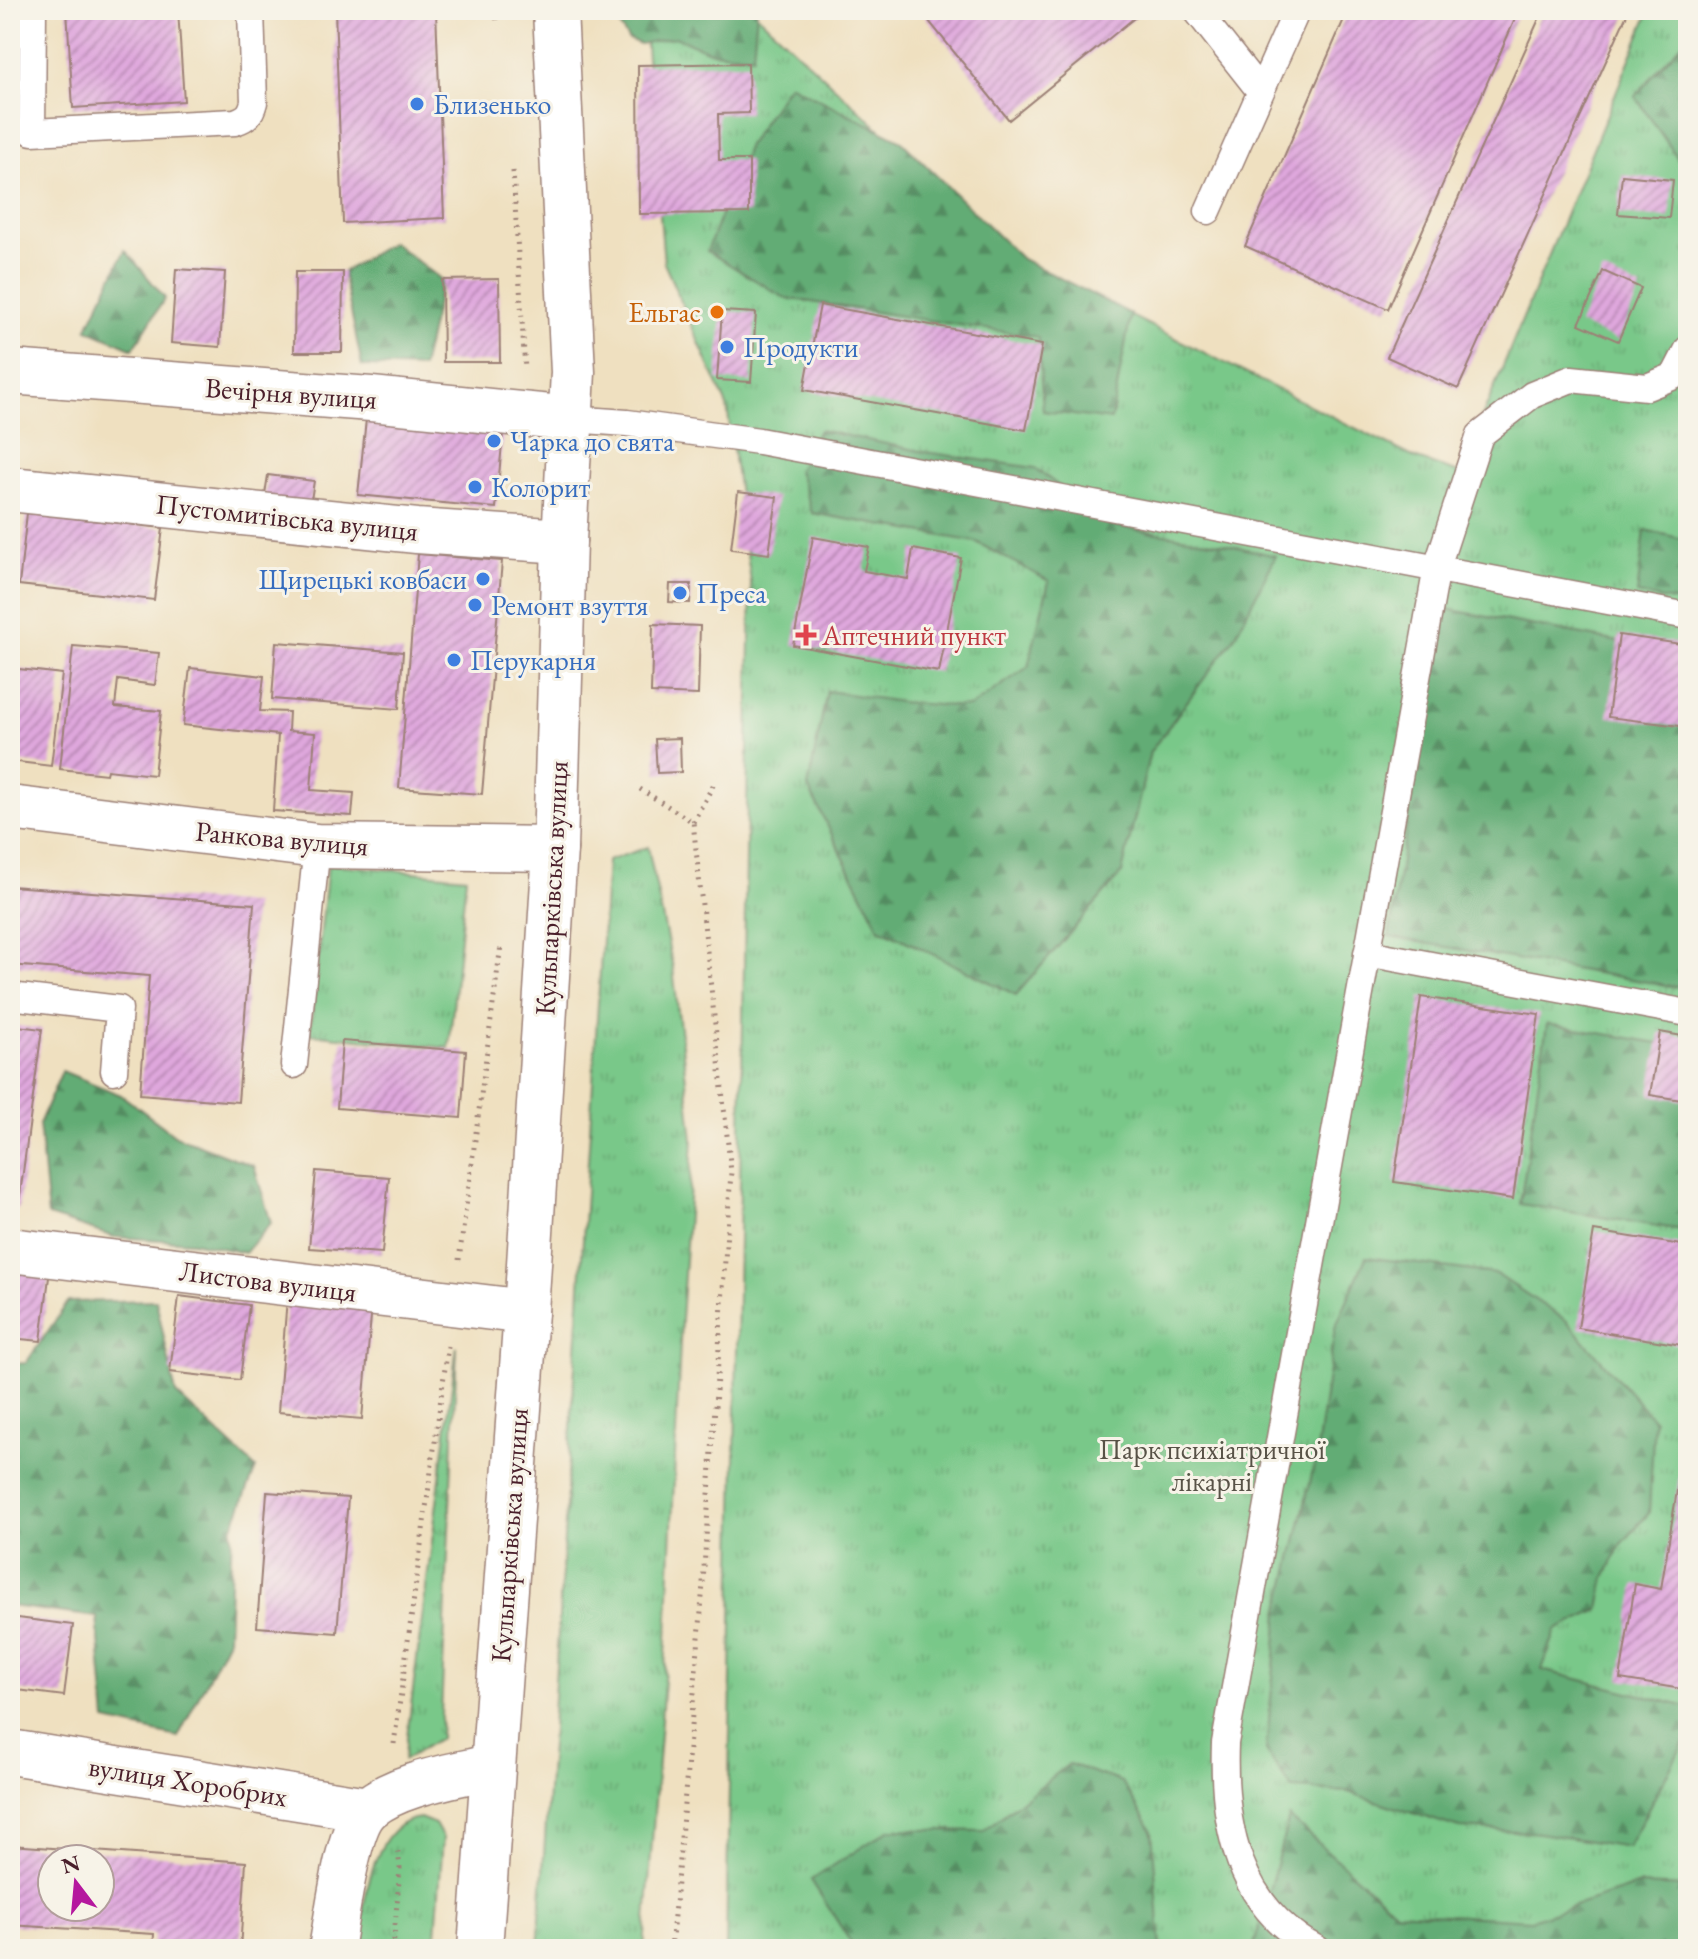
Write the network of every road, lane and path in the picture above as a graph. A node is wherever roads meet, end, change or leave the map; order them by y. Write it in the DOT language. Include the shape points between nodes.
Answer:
graph roads {
  1 [pos="33,10"];
  2 [pos="251,10"];
  3 [pos="496,10"];
  4 [pos="555,10"];
  5 [pos="1196,10"];
  6 [pos="1297,10"];
  7 [pos="497,24"];
  8 [pos="1260,91"];
  9 [pos="21,132"];
  10 [pos="513,171"];
  11 [pos="1208,211"];
  12 [pos="1688,349"];
  13 [pos="10,372"];
  14 [pos="525,372"];
  15 [pos="571,419"];
  16 [pos="10,489"];
  17 [pos="564,541"];
  18 [pos="1437,567"];
  19 [pos="1688,616"];
  20 [pos="716,780"];
  21 [pos="640,789"];
  22 [pos="10,808"];
  23 [pos="693,822"];
  24 [pos="317,846"];
  25 [pos="555,849"];
  26 [pos="1367,953"];
  27 [pos="10,996"];
  28 [pos="1688,1013"];
  29 [pos="294,1065"];
  30 [pos="114,1071"];
  31 [pos="10,1250"];
  32 [pos="526,1312"];
  33 [pos="10,1752"];
  34 [pos="492,1766"];
  35 [pos="367,1809"];
  36 [pos="400,1869"];
  37 [pos="331,1949"];
  38 [pos="393,1949"];
  39 [pos="480,1949"];
  40 [pos="671,1949"];
  41 [pos="1317,1949"];
  1 -- 9 [label="lane"];
  2 -- 9 [label="lane" via="254,102 245,119"];
  3 -- 7 [label="path"];
  4 -- 15 [label="street, Кульпарківська вулиця"];
  5 -- 8 [label="lane"];
  6 -- 8 [label="lane"];
  8 -- 11 [label="lane"];
  10 -- 14 [label="path"];
  12 -- 18 [label="lane" via="1674,376 1647,387 1571,379 1532,395 1480,435"];
  13 -- 15 [label="street, Вечірня вулиця"];
  15 -- 17 [label="street, Кульпарківська вулиця"];
  15 -- 18 [label="lane" via="759,441"];
  16 -- 17 [label="street, Пустомитівська вулиця"];
  17 -- 25 [label="street, Кульпарківська вулиця"];
  18 -- 19 [label="lane"];
  18 -- 26 [label="lane"];
  20 -- 23 [label="path"];
  21 -- 23 [label="path"];
  22 -- 24 [label="street, Ранкова вулиця"];
  23 -- 40 [label="path" via="731,1172 700,1626"];
  24 -- 25 [label="street, Ранкова вулиця"];
  24 -- 29 [label="lane"];
  25 -- 32 [label="street, Кульпарківська вулиця"];
  26 -- 28 [label="lane"];
  26 -- 41 [label="lane" via="1225,1743 1228,1821 1239,1858 1271,1915"];
  27 -- 30 [label="lane" via="119,1009"];
  31 -- 32 [label="street, Листова вулиця"];
  32 -- 34 [label="street, Кульпарківська вулиця"];
  33 -- 35 [label="street, вулиця Хоробрих"];
  34 -- 35 [label="street" via="393,1793"];
  34 -- 39 [label="street, Кульпарківська вулиця"];
  35 -- 37 [label="street" via="354,1830"];
  36 -- 38 [label="path"];
}
